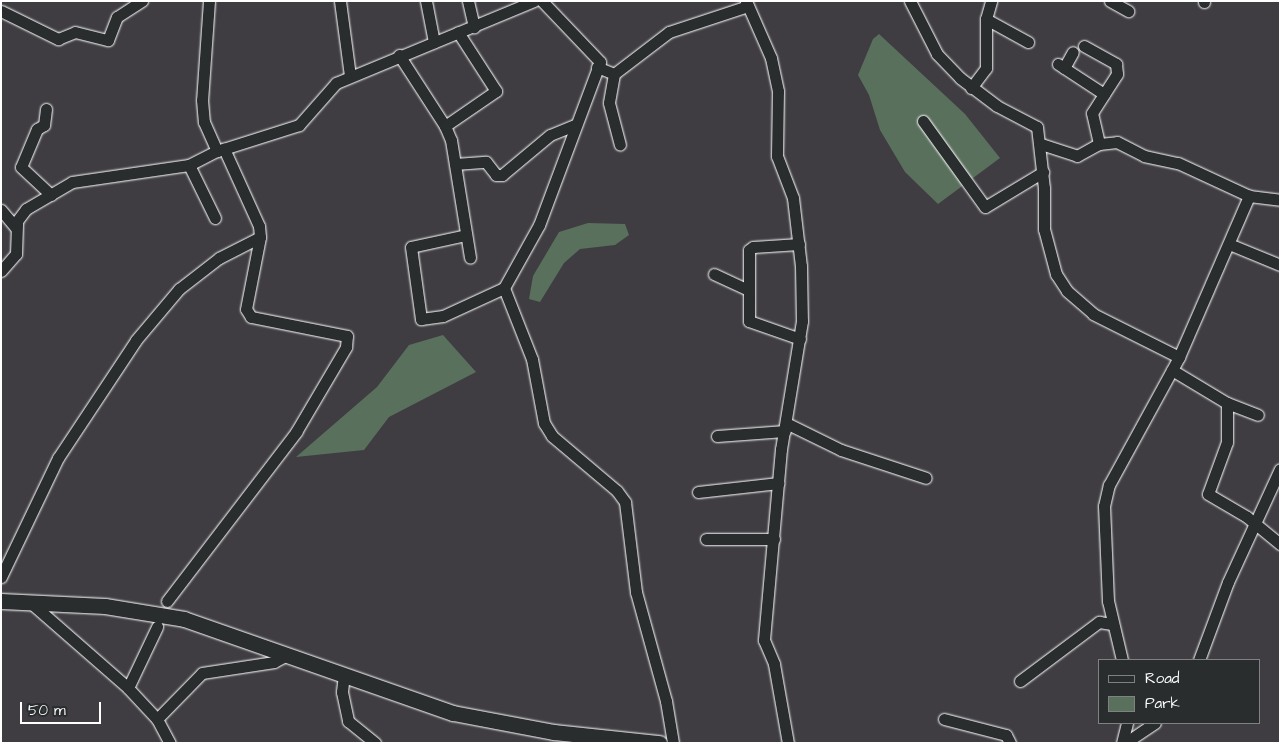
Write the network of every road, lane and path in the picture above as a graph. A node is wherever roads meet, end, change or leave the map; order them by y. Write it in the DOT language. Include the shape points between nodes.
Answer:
graph roads {
  1 [pos="142,1"];
  2 [pos="210,1"];
  3 [pos="340,1"];
  4 [pos="426,1"];
  5 [pos="468,1"];
  6 [pos="534,1"];
  7 [pos="542,1"];
  8 [pos="910,1"];
  9 [pos="991,1"];
  10 [pos="1114,2"];
  11 [pos="747,4"];
  12 [pos="1,11"];
  13 [pos="1128,11"];
  14 [pos="986,19"];
  15 [pos="474,27"];
  16 [pos="458,32"];
  17 [pos="434,42"];
  18 [pos="1028,42"];
  19 [pos="1084,46"];
  20 [pos="1073,52"];
  21 [pos="399,55"];
  22 [pos="597,67"];
  23 [pos="614,74"];
  24 [pos="350,76"];
  25 [pos="971,88"];
  26 [pos="1104,94"];
  27 [pos="46,109"];
  28 [pos="923,121"];
  29 [pos="575,125"];
  30 [pos="445,126"];
  31 [pos="1041,144"];
  32 [pos="1099,144"];
  33 [pos="620,145"];
  34 [pos="220,150"];
  35 [pos="455,164"];
  36 [pos="189,165"];
  37 [pos="1043,172"];
  38 [pos="51,194"];
  39 [pos="1249,196"];
  40 [pos="1280,200"];
  41 [pos="1,210"];
  42 [pos="215,218"];
  43 [pos="16,228"];
  44 [pos="466,236"];
  45 [pos="260,237"];
  46 [pos="799,244"];
  47 [pos="1229,244"];
  48 [pos="470,258"];
  49 [pos="1280,265"];
  50 [pos="1,271"];
  51 [pos="714,274"];
  52 [pos="504,288"];
  53 [pos="749,290"];
  54 [pos="800,339"];
  55 [pos="1179,357"];
  56 [pos="1172,370"];
  57 [pos="1227,403"];
  58 [pos="1258,415"];
  59 [pos="786,427"];
  60 [pos="717,436"];
  61 [pos="1280,469"];
  62 [pos="926,478"];
  63 [pos="778,483"];
  64 [pos="698,492"];
  65 [pos="1256,523"];
  66 [pos="706,539"];
  67 [pos="774,539"];
  68 [pos="1280,544"];
  69 [pos="1,577"];
  70 [pos="1,601"];
  71 [pos="167,601"];
  72 [pos="31,603"];
  73 [pos="1112,624"];
  74 [pos="157,628"];
  75 [pos="287,655"];
  76 [pos="1122,659"];
  77 [pos="1199,659"];
  78 [pos="344,675"];
  79 [pos="1020,681"];
  80 [pos="128,688"];
  81 [pos="157,719"];
  82 [pos="944,719"];
  83 [pos="1127,724"];
  84 [pos="1153,724"];
  85 [pos="170,743"];
  86 [pos="374,743"];
  87 [pos="658,743"];
  88 [pos="673,743"];
  89 [pos="788,743"];
  90 [pos="1010,743"];
  91 [pos="1123,743"];
  1 -- 12 [label="street" via="118,17 108,40 75,32 58,39"];
  2 -- 34 [label="street" via="202,100 204,122"];
  3 -- 24 [label="street"];
  4 -- 17 [label="street"];
  5 -- 15 [label="street"];
  6 -- 15 [label="street"];
  7 -- 22 [label="street" via="600,62"];
  8 -- 25 [label="street" via="937,54"];
  9 -- 14 [label="street"];
  10 -- 13 [label="street"];
  11 -- 23 [label="street" via="669,32"];
  11 -- 46 [label="street" via="771,58 778,91 777,156 793,198"];
  14 -- 18 [label="street"];
  14 -- 25 [label="street" via="986,68"];
  15 -- 16 [label="street"];
  16 -- 17 [label="street"];
  16 -- 30 [label="street" via="496,91"];
  17 -- 21 [label="street"];
  19 -- 26 [label="street" via="1116,64 1117,74"];
  20 -- 26 [label="street" via="1061,66"];
  21 -- 24 [label="street"];
  21 -- 30 [label="street"];
  22 -- 23 [label="street"];
  22 -- 29 [label="street"];
  23 -- 33 [label="street" via="608,103"];
  24 -- 34 [label="street" via="336,83 299,125"];
  25 -- 31 [label="street" via="1037,127"];
  26 -- 32 [label="street" via="1092,113"];
  27 -- 38 [label="street" via="44,125 37,129 21,168"];
  28 -- 37 [label="street" via="985,207"];
  29 -- 35 [label="street" via="550,135 502,175 496,175 486,162"];
  29 -- 52 [label="street" via="539,226"];
  30 -- 35 [label="street"];
  31 -- 32 [label="street" via="1077,156"];
  31 -- 37 [label="street"];
  32 -- 39 [label="street" via="1117,142 1144,156 1178,163"];
  34 -- 36 [label="street"];
  34 -- 45 [label="street" via="259,226"];
  35 -- 44 [label="street"];
  36 -- 38 [label="street" via="72,182"];
  36 -- 42 [label="street"];
  37 -- 55 [label="street" via="1044,229 1056,274 1067,291 1093,314"];
  38 -- 43 [label="street" via="26,210"];
  39 -- 40 [label="street"];
  39 -- 47 [label="street"];
  41 -- 43 [label="street"];
  43 -- 50 [label="street" via="16,254"];
  44 -- 48 [label="street"];
  44 -- 52 [label="street" via="411,246 421,319 443,316"];
  45 -- 69 [label="street" via="219,258 179,289 136,340 58,458"];
  45 -- 71 [label="street" via="246,309 251,317 347,336 346,347 296,432"];
  46 -- 53 [label="street" via="753,247 749,250"];
  46 -- 54 [label="street"];
  47 -- 49 [label="street"];
  47 -- 55 [label="street"];
  51 -- 53 [label="street"];
  52 -- 88 [label="street" via="532,359 544,423 552,436 617,491 625,502 636,592 666,701"];
  53 -- 54 [label="street" via="752,325"];
  54 -- 59 [label="street"];
  55 -- 56 [label="street"];
  56 -- 57 [label="street"];
  56 -- 73 [label="street" via="1108,485 1104,530"];
  57 -- 58 [label="street"];
  57 -- 65 [label="street" via="1227,442 1208,494"];
  59 -- 60 [label="street"];
  59 -- 62 [label="street" via="841,450"];
  59 -- 63 [label="street"];
  61 -- 65 [label="street"];
  63 -- 64 [label="street"];
  63 -- 67 [label="street"];
  65 -- 68 [label="street"];
  65 -- 77 [label="street" via="1228,582"];
  66 -- 67 [label="street"];
  67 -- 89 [label="street" via="764,640 774,664"];
  70 -- 72 [label="street"];
  72 -- 75 [label="street" via="142,610 184,619"];
  72 -- 80 [label="street"];
  73 -- 76 [label="street"];
  73 -- 79 [label="street" via="1099,622"];
  74 -- 80 [label="street"];
  75 -- 78 [label="street"];
  75 -- 81 [label="street" via="274,662 202,673"];
  78 -- 86 [label="street" via="342,692 348,720"];
  78 -- 87 [label="street" via="453,713 554,732"];
  80 -- 81 [label="street"];
  81 -- 85 [label="street"];
  82 -- 90 [label="street" via="1006,735"];
  83 -- 91 [label="street"];
  84 -- 91 [label="street"];
}
